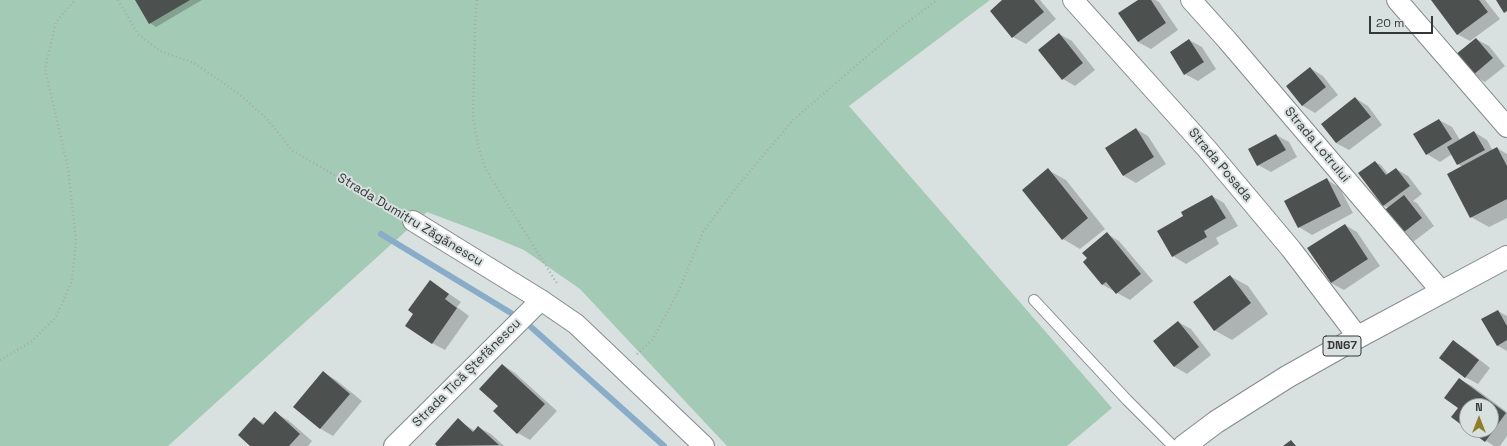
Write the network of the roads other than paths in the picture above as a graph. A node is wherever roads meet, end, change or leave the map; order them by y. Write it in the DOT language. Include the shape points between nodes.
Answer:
graph roads {
  1 [pos="1073,0"];
  2 [pos="1191,0"];
  3 [pos="1397,0"];
  4 [pos="1507,127"];
  5 [pos="413,221"];
  6 [pos="1507,257"];
  7 [pos="1442,292"];
  8 [pos="541,300"];
  9 [pos="1034,300"];
  10 [pos="1358,337"];
  11 [pos="394,446"];
  12 [pos="704,446"];
  13 [pos="1174,446"];
  14 [pos="1184,446"];
  1 -- 10 [label="street, Strada Posada" via="1207,149 1291,249"];
  2 -- 7 [label="street, Strada Lotrului"];
  3 -- 4 [label="street"];
  5 -- 8 [label="street, Strada Dumitru Zăgănescu"];
  6 -- 7 [label="main road, DN67"];
  7 -- 10 [label="main road, DN67"];
  8 -- 11 [label="street, Strada Tică Ștefănescu"];
  8 -- 12 [label="street, Strada Dumitru Zăgănescu" via="576,324"];
  9 -- 13 [label="lane" via="1126,400"];
  10 -- 14 [label="main road, DN67" via="1287,377 1216,422"];
}
